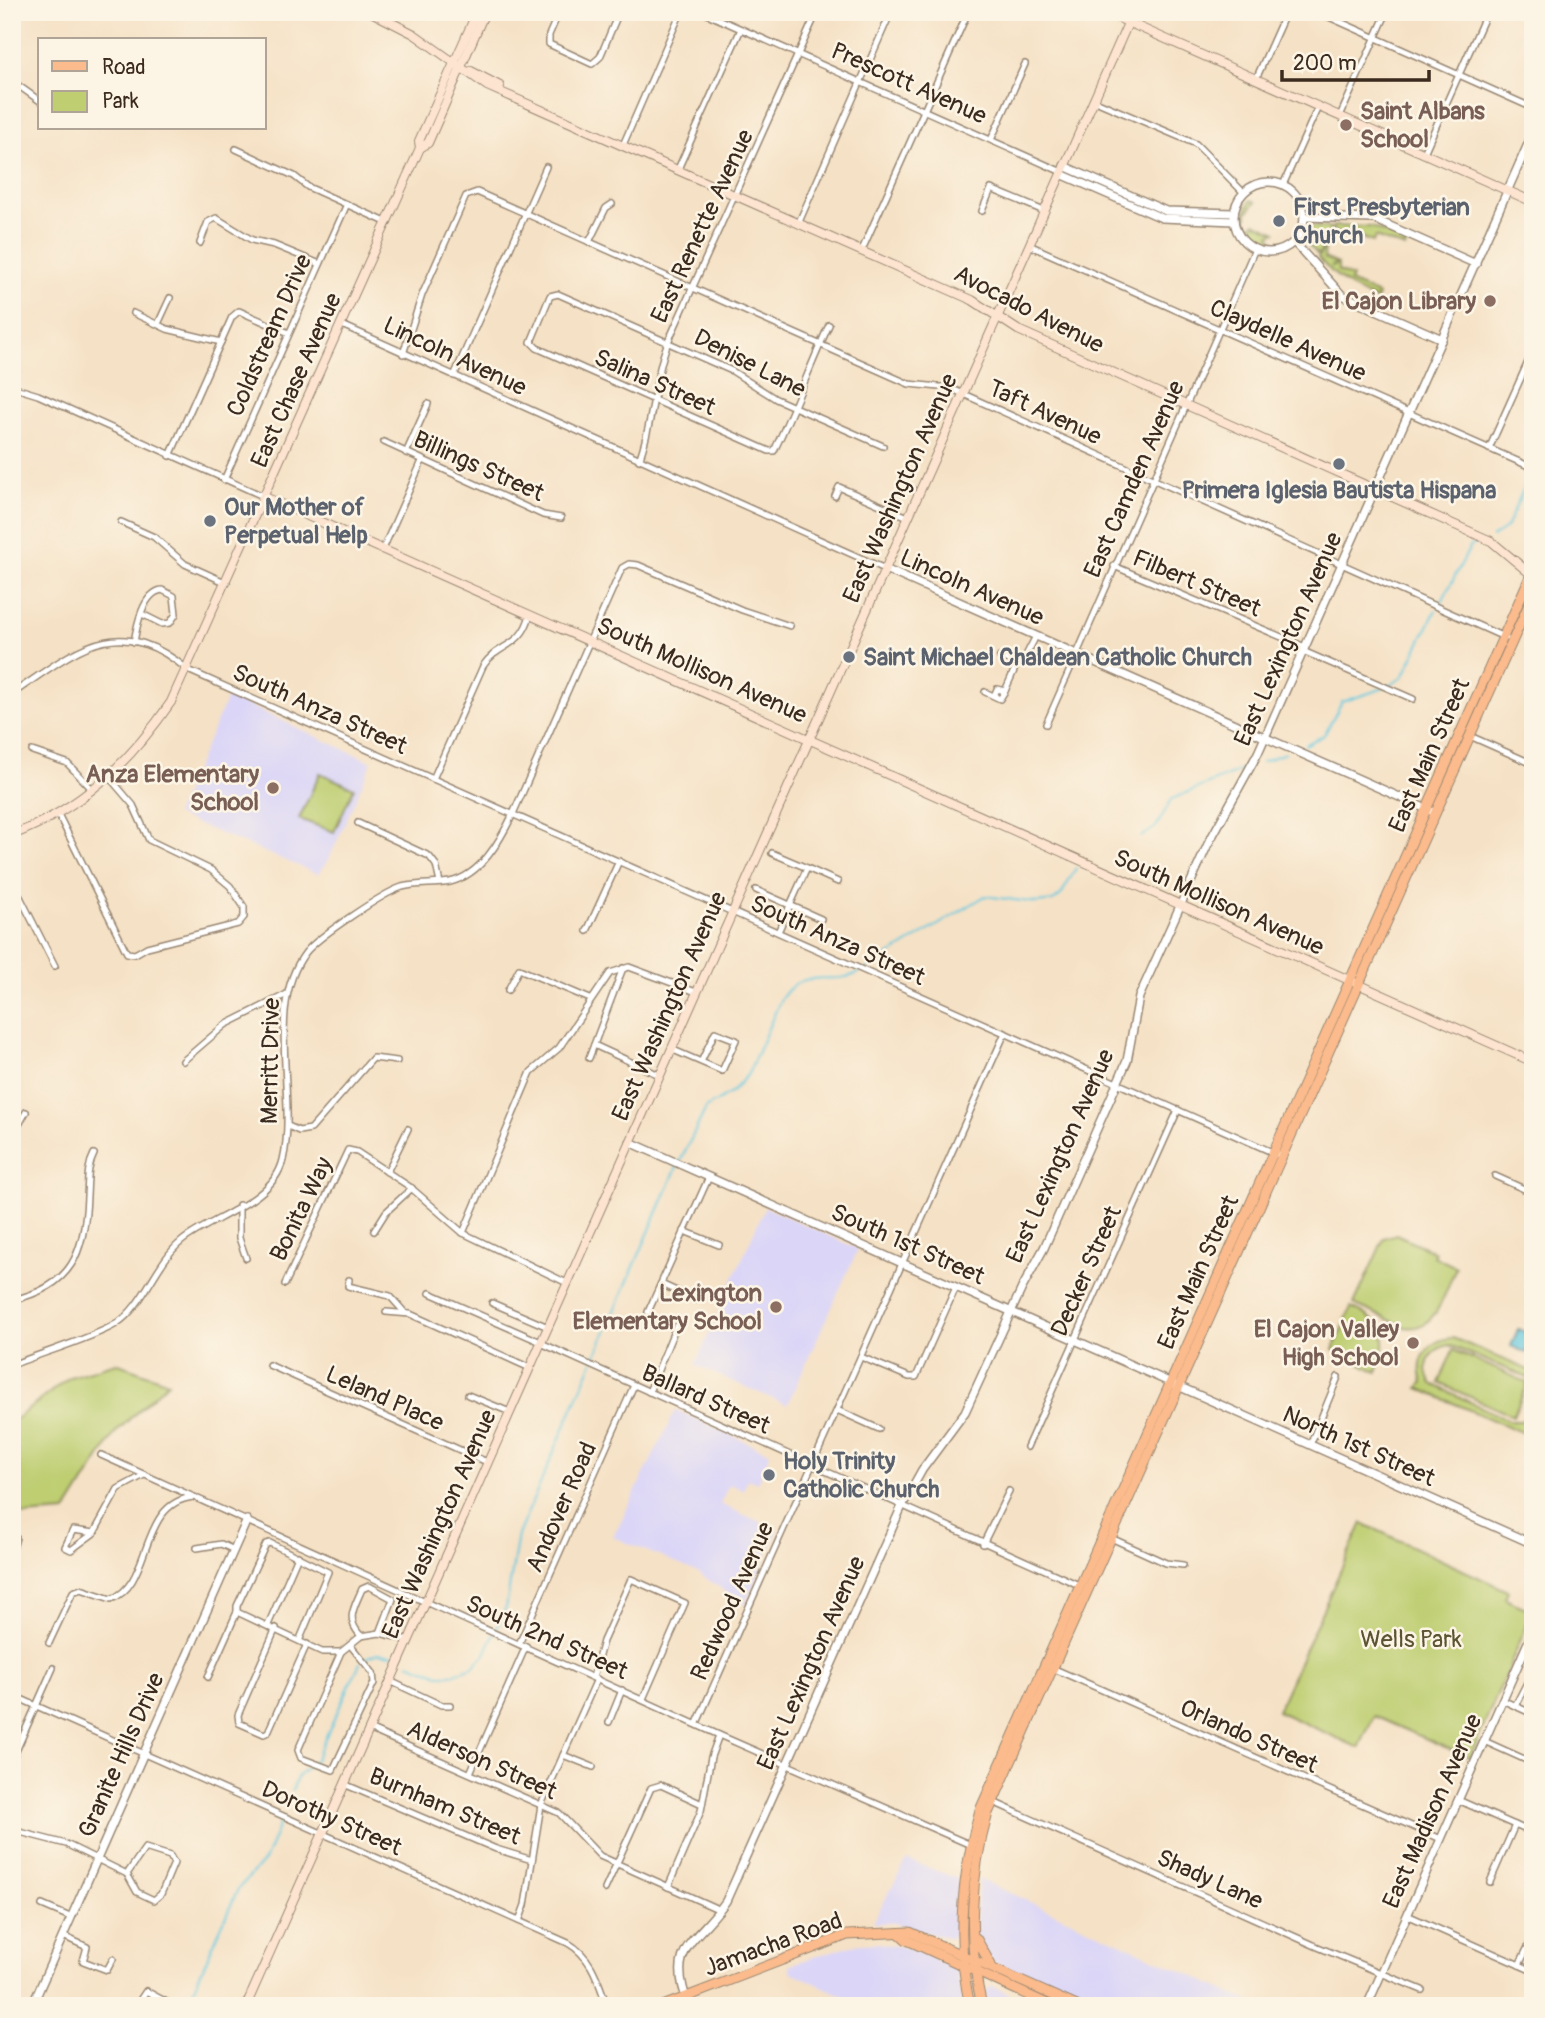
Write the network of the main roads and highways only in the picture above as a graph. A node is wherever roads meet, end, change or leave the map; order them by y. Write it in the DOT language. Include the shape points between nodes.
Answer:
graph roads {
  1 [pos="371,12"];
  2 [pos="477,12"];
  3 [pos="485,12"];
  4 [pos="1105,12"];
  5 [pos="1133,12"];
  6 [pos="1128,23"];
  7 [pos="461,67"];
  8 [pos="1533,202"];
  9 [pos="997,317"];
  10 [pos="265,497"];
  11 [pos="1532,573"];
  12 [pos="1533,595"];
  13 [pos="1465,734"];
  14 [pos="809,739"];
  15 [pos="12,835"];
  16 [pos="1406,866"];
  17 [pos="1354,982"];
  18 [pos="1533,1062"];
  19 [pos="975,1846"];
  20 [pos="972,1926"];
  21 [pos="899,1933"];
  22 [pos="961,1935"];
  23 [pos="944,1947"];
  24 [pos="962,1954"];
  25 [pos="974,1959"];
  26 [pos="963,1965"];
  27 [pos="993,1967"];
  28 [pos="975,1970"];
  29 [pos="994,1979"];
  30 [pos="978,1992"];
  31 [pos="688,2001"];
  32 [pos="246,2006"];
  33 [pos="663,2006"];
  34 [pos="970,2006"];
  35 [pos="982,2006"];
  36 [pos="1052,2006"];
  37 [pos="1077,2006"];
  1 -- 7 [label="main road, Avocado Avenue"];
  2 -- 7 [label="main road, East Chase Avenue"];
  3 -- 7 [label="main road, East Chase Avenue"];
  4 -- 6 [label="main road"];
  5 -- 6 [label="main road, East Washington Avenue"];
  6 -- 8 [label="main road"];
  6 -- 9 [label="main road, East Washington Avenue"];
  7 -- 9 [label="main road, Avocado Avenue" via="487,86 862,250 972,300"];
  7 -- 10 [label="main road, East Chase Avenue" via="428,143 420,148"];
  9 -- 11 [label="main road, Avocado Avenue" via="1491,541"];
  9 -- 14 [label="main road, East Washington Avenue"];
  10 -- 14 [label="main road, South Mollison Avenue"];
  10 -- 15 [label="main road, East Chase Avenue" via="188,670 152,730 93,790 58,814"];
  11 -- 13 [label="main road, East Main Street"];
  12 -- 13 [label="main road, East Main Street"];
  13 -- 16 [label="main road, East Main Street" via="1435,813"];
  13 -- 16 [label="main road, East Main Street" via="1426,808"];
  14 -- 17 [label="main road, South Mollison Avenue"];
  14 -- 32 [label="main road, East Washington Avenue"];
  16 -- 17 [label="main road, East Main Street"];
  17 -- 18 [label="main road, South Mollison Avenue"];
  17 -- 19 [label="main road, East Main Street" via="989,1800"];
  19 -- 20 [label="main road, East Main Street"];
  19 -- 22 [label="main road, East Main Street" via="964,1887"];
  20 -- 25 [label="main road, East Main Street"];
  20 -- 27 [label="main road" via="981,1952"];
  21 -- 23 [label="main road, Jamacha Road" via="910,1932"];
  21 -- 26 [label="main road"];
  21 -- 31 [label="main road, Jamacha Road" via="847,1936"];
  22 -- 23 [label="main road"];
  22 -- 24 [label="main road, East Main Street"];
  23 -- 24 [label="main road, Jamacha Road"];
  24 -- 25 [label="main road, Jamacha Road"];
  24 -- 26 [label="main road, East Main Street"];
  25 -- 27 [label="main road, Jamacha Road"];
  25 -- 28 [label="main road, East Main Street"];
  26 -- 28 [label="main road"];
  26 -- 34 [label="main road, East Main Street"];
  27 -- 37 [label="main road, Jamacha Road"];
  28 -- 29 [label="main road"];
  28 -- 30 [label="main road, East Main Street"];
  29 -- 30 [label="main road" via="982,1983"];
  29 -- 36 [label="main road"];
  30 -- 35 [label="main road, East Main Street"];
  31 -- 33 [label="main road, Jamacha Road"];
}
